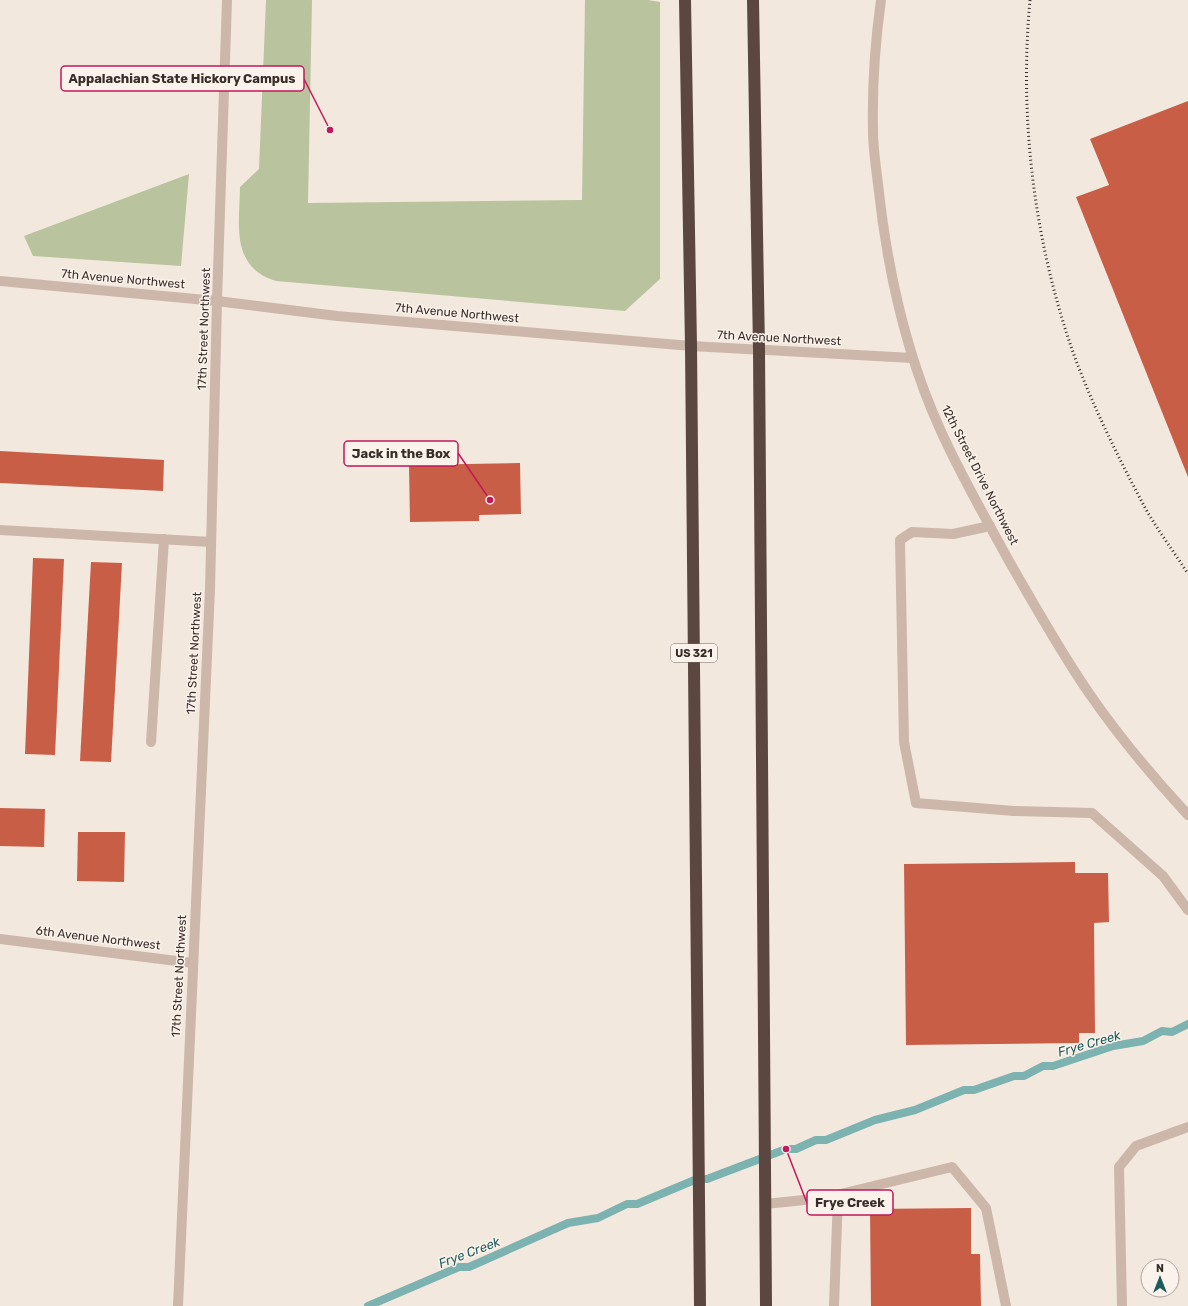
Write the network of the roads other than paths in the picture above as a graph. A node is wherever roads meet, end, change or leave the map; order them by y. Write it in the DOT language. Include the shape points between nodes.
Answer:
graph roads {
  1 [pos="227,0"];
  2 [pos="685,0"];
  3 [pos="753,0"];
  4 [pos="881,0"];
  5 [pos="0,281"];
  6 [pos="217,301"];
  7 [pos="691,346"];
  8 [pos="759,349"];
  9 [pos="912,358"];
  10 [pos="990,526"];
  11 [pos="0,530"];
  12 [pos="164,539"];
  13 [pos="211,542"];
  14 [pos="151,742"];
  15 [pos="1188,815"];
  16 [pos="1188,910"];
  17 [pos="0,939"];
  18 [pos="193,964"];
  19 [pos="1188,1127"];
  20 [pos="838,1194"];
  21 [pos="766,1204"];
  22 [pos="178,1306"];
  23 [pos="700,1306"];
  24 [pos="766,1306"];
  25 [pos="834,1306"];
  26 [pos="1006,1306"];
  27 [pos="1122,1306"];
  1 -- 6 [label="street, 17th Street Northwest"];
  2 -- 7 [label="highway, US 321"];
  3 -- 8 [label="highway"];
  4 -- 9 [label="street, 12th Street Drive Northwest" via="873,80 873,133 883,229 894,290"];
  5 -- 6 [label="street, 7th Avenue Northwest"];
  6 -- 7 [label="street, 7th Avenue Northwest" via="337,316"];
  6 -- 13 [label="street, 17th Street Northwest"];
  7 -- 8 [label="street, 7th Avenue Northwest"];
  7 -- 23 [label="highway, US 321"];
  8 -- 9 [label="street, 7th Avenue Northwest"];
  8 -- 21 [label="highway"];
  9 -- 10 [label="street, 12th Street Drive Northwest" via="940,428"];
  10 -- 15 [label="street, 12th Street Drive Northwest" via="1038,612 1090,694 1155,779"];
  10 -- 16 [label="street" via="953,534 912,532 900,540 904,742 916,803 1014,811 1092,813 1163,876"];
  11 -- 12 [label="street"];
  12 -- 13 [label="street"];
  12 -- 14 [label="street"];
  13 -- 18 [label="street, 17th Street Northwest"];
  17 -- 18 [label="street, 6th Avenue Northwest"];
  18 -- 22 [label="street, 17th Street Northwest"];
  19 -- 27 [label="street" via="1136,1146 1119,1167"];
  20 -- 21 [label="street" via="824,1198"];
  20 -- 25 [label="street"];
  20 -- 26 [label="street" via="952,1167 986,1208"];
  21 -- 24 [label="highway"];
}
